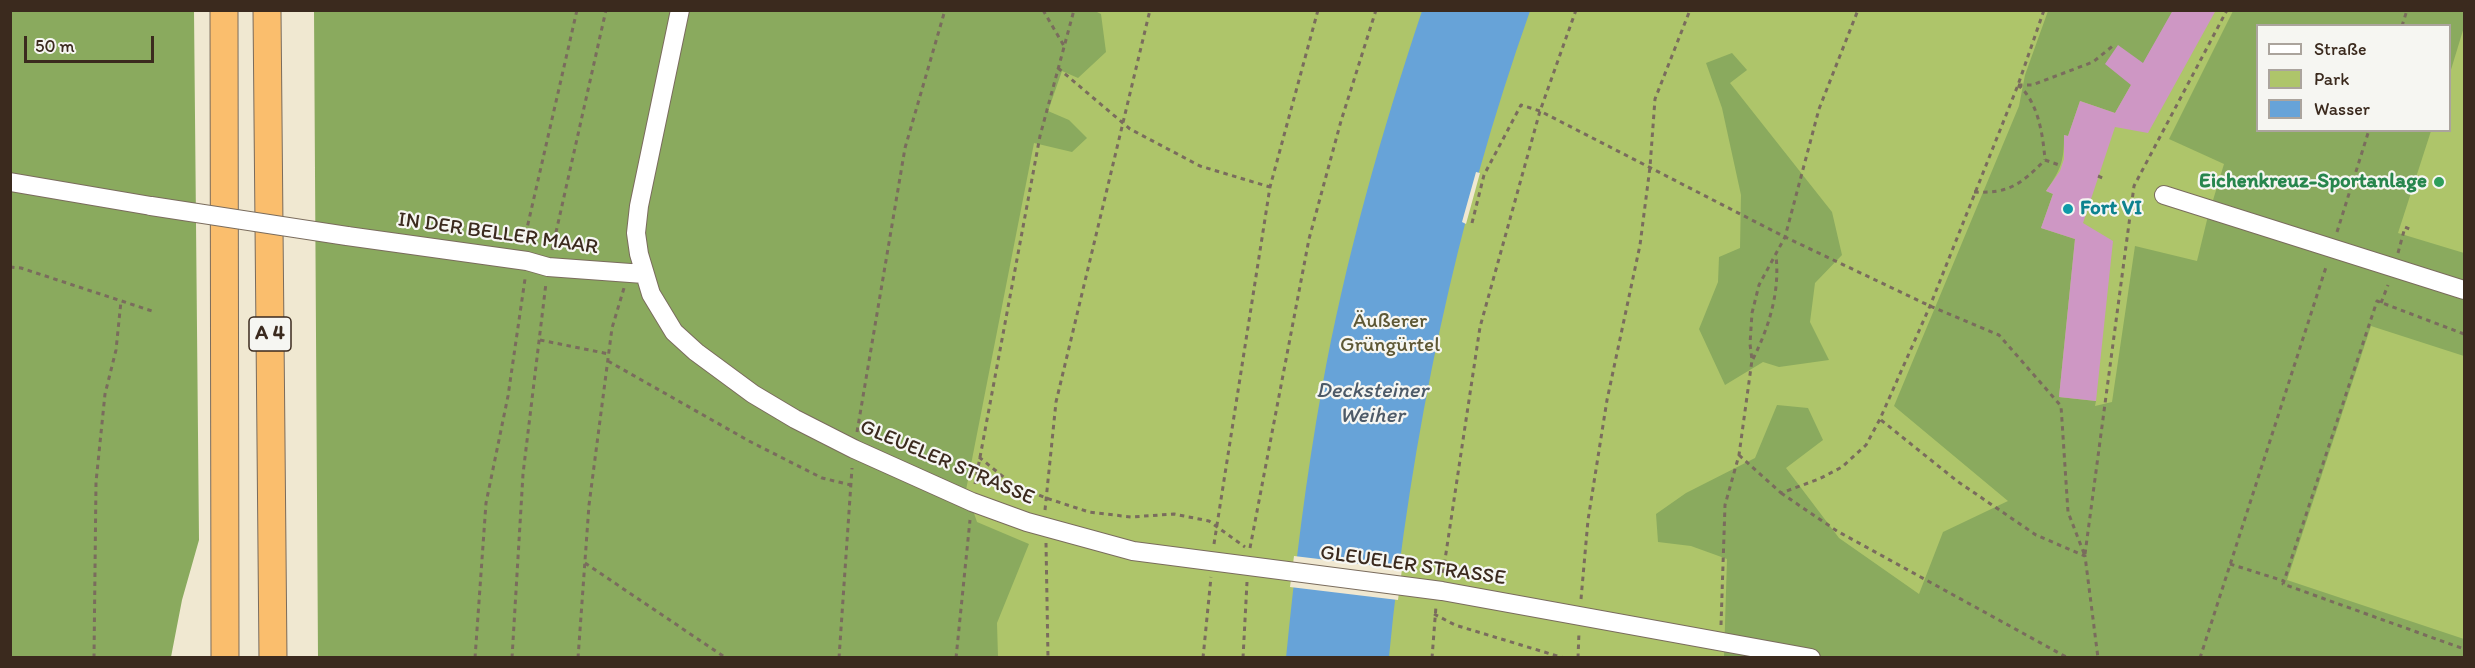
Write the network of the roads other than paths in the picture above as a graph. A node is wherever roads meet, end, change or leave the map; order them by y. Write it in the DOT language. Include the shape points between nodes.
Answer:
graph roads {
  1 [pos="224,10"];
  2 [pos="267,10"];
  3 [pos="680,10"];
  4 [pos="10,182"];
  5 [pos="2164,195"];
  6 [pos="635,273"];
  7 [pos="2464,290"];
  8 [pos="225,657"];
  9 [pos="273,657"];
  10 [pos="1811,657"];
  1 -- 8 [label="highway, A 4"];
  2 -- 9 [label="highway, A 4"];
  3 -- 6 [label="street, GLEUELER STRASSE" via="639,206"];
  4 -- 6 [label="street, IN DER BELLER MAAR, bridge" via="548,267"];
  5 -- 7 [label="street"];
  6 -- 10 [label="street, GLEUELER STRASSE" via="674,332 753,394 854,449 972,502 1045,527 1133,551 1422,588"];
}
